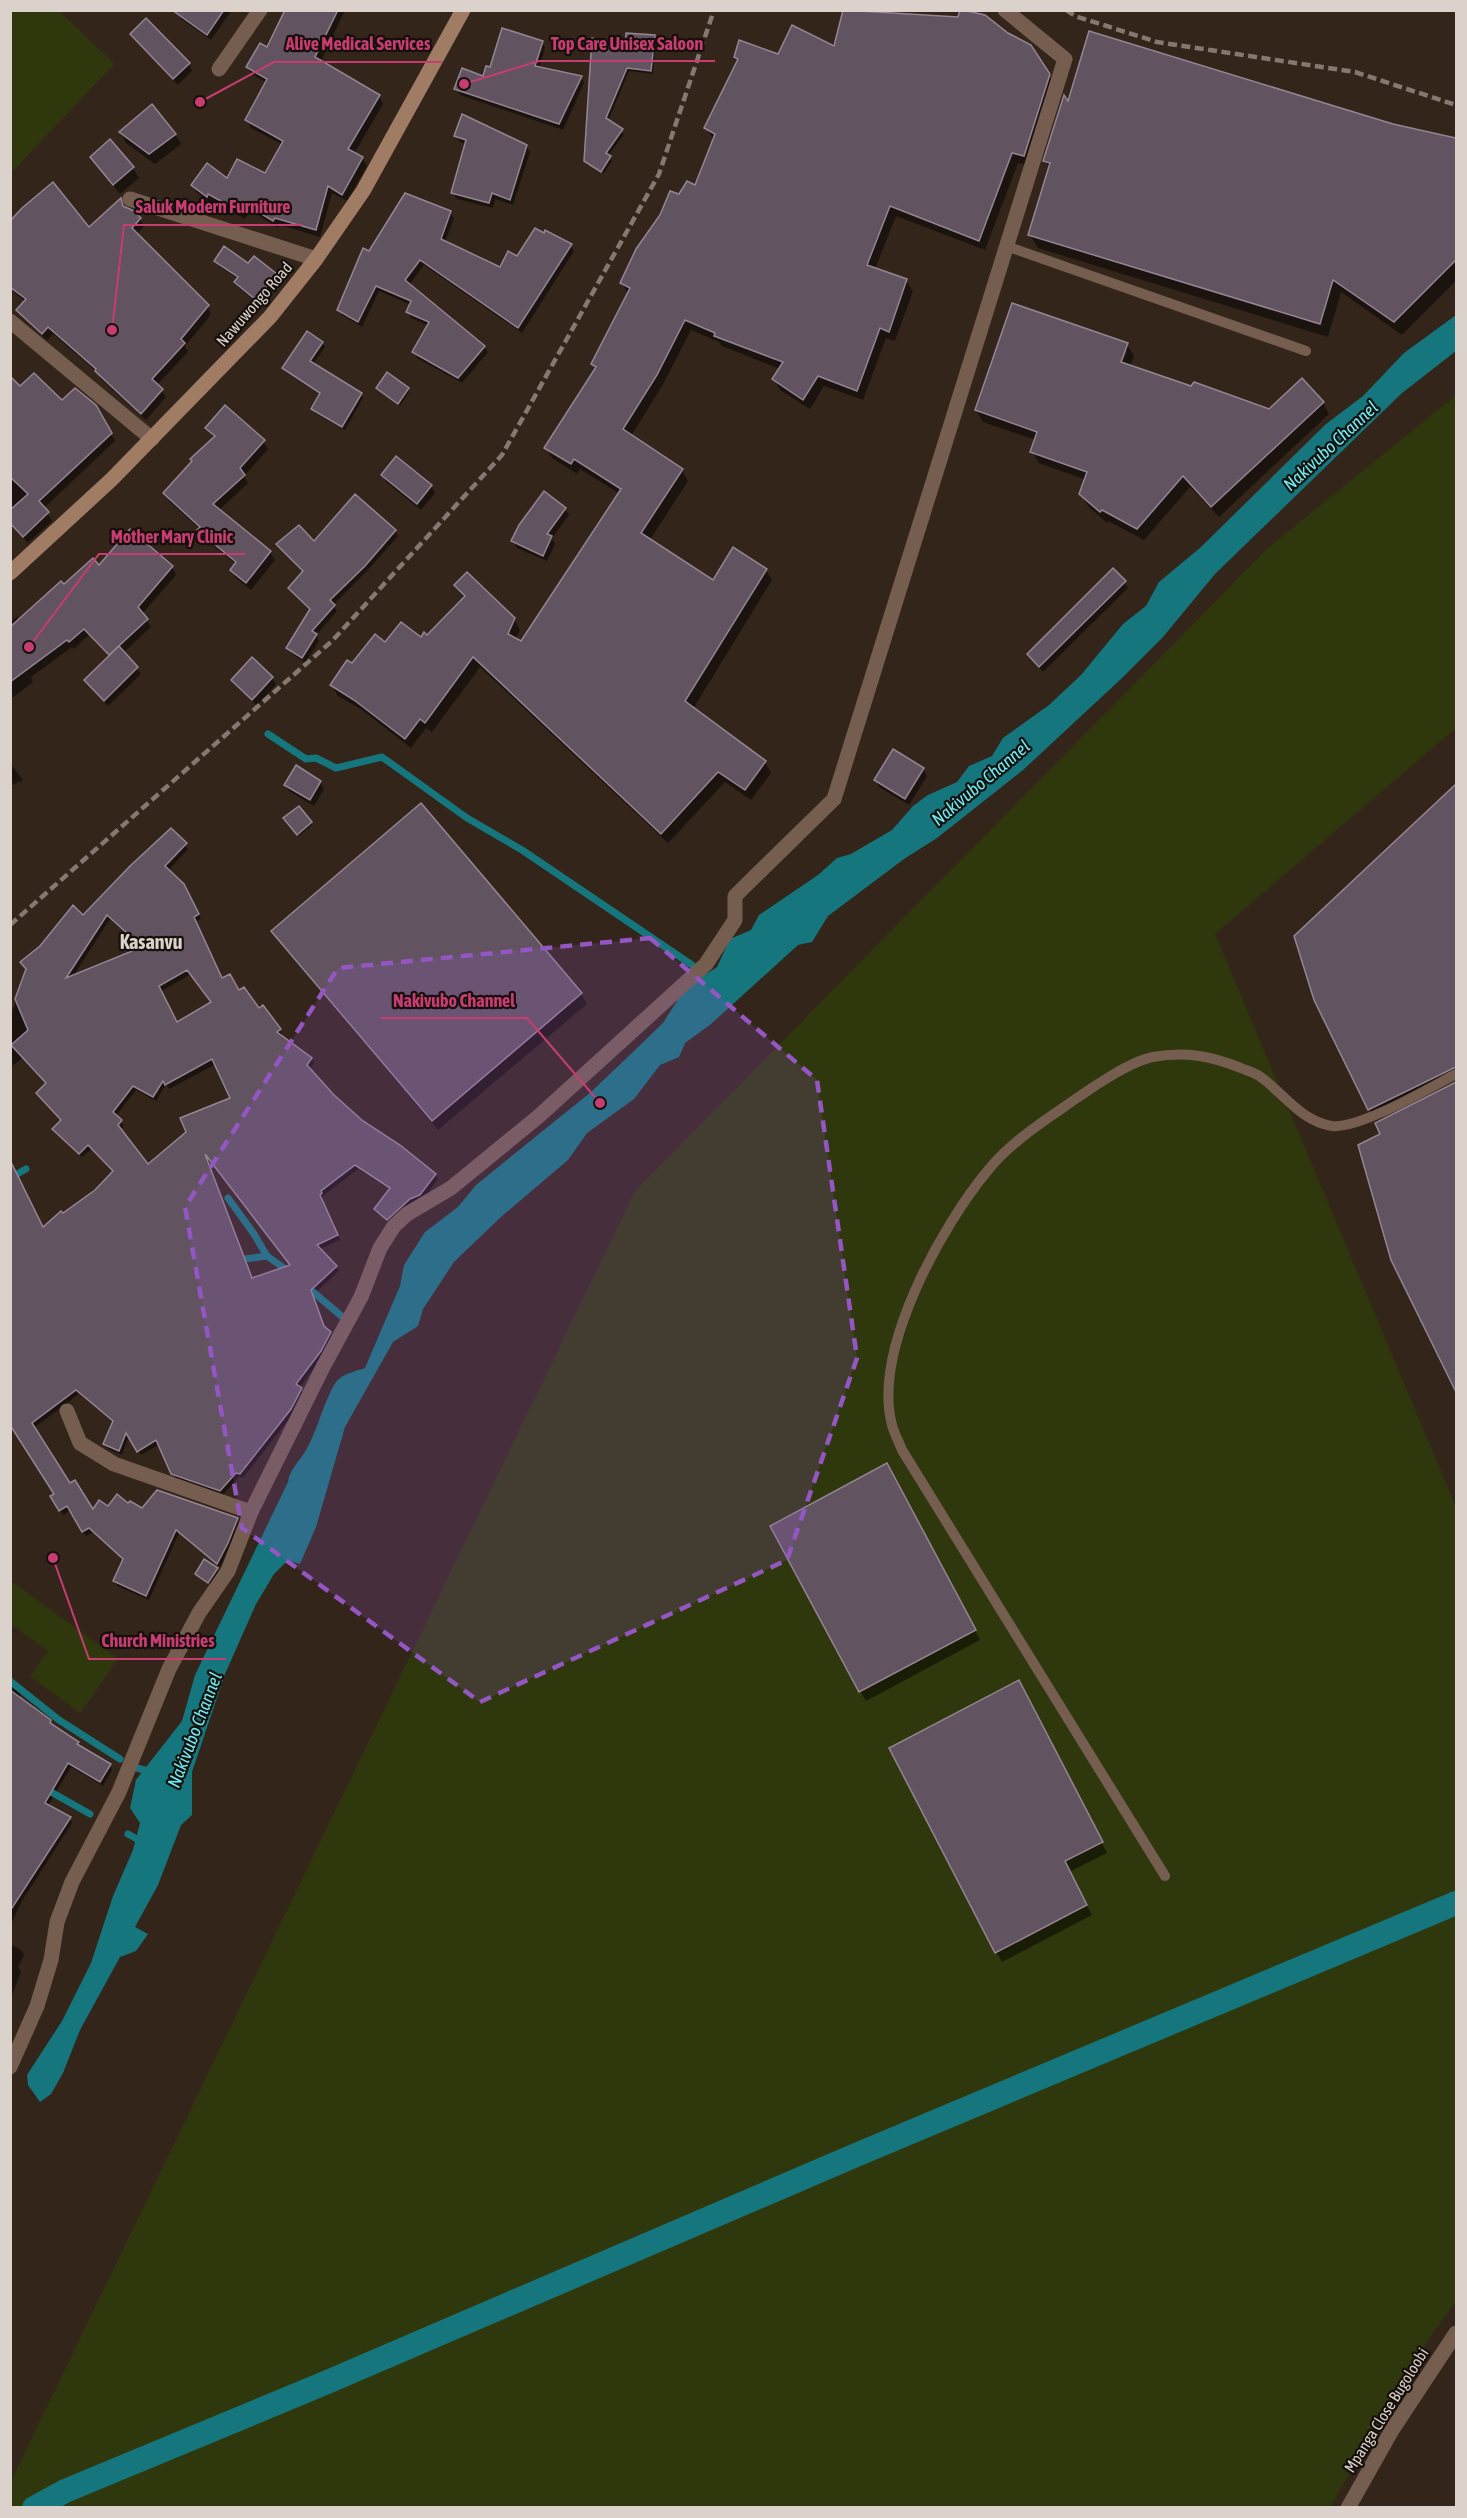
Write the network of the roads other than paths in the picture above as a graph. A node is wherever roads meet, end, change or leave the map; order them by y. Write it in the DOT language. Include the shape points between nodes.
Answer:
graph roads {
  1 [pos="260,10"];
  2 [pos="463,10"];
  3 [pos="1005,10"];
  4 [pos="219,69"];
  5 [pos="130,199"];
  6 [pos="1006,246"];
  7 [pos="316,259"];
  8 [pos="10,321"];
  9 [pos="1306,351"];
  10 [pos="152,439"];
  11 [pos="10,573"];
  12 [pos="1456,1074"];
  13 [pos="68,1411"];
  14 [pos="251,1512"];
  15 [pos="1165,1876"];
  16 [pos="10,2067"];
  17 [pos="1456,2333"];
  18 [pos="1348,2508"];
  1 -- 4 [label="street"];
  2 -- 7 [label="street, Nawuwongo Road" via="363,191"];
  3 -- 6 [label="street" via="1065,59"];
  5 -- 7 [label="street"];
  6 -- 9 [label="lane"];
  6 -- 14 [label="street" via="834,799 735,896 735,920 706,964 539,1116 451,1188 394,1226"];
  7 -- 10 [label="street, Nawuwongo Road" via="270,317"];
  8 -- 10 [label="street"];
  10 -- 11 [label="street, Nawuwongo Road"];
  12 -- 15 [label="lane" via="1361,1121 1333,1126 1309,1119 1260,1076 1215,1058 1187,1054 1151,1057 1101,1080 1032,1130 990,1168 952,1221 913,1296 893,1346 891,1425 902,1450"];
  13 -- 14 [label="street" via="80,1443 114,1464"];
  14 -- 16 [label="street" via="228,1571 198,1613 169,1670 119,1792 72,1882 57,1922 37,2006"];
  17 -- 18 [label="street, Mpanga Close Bugoloobi" via="1392,2430"];
}
